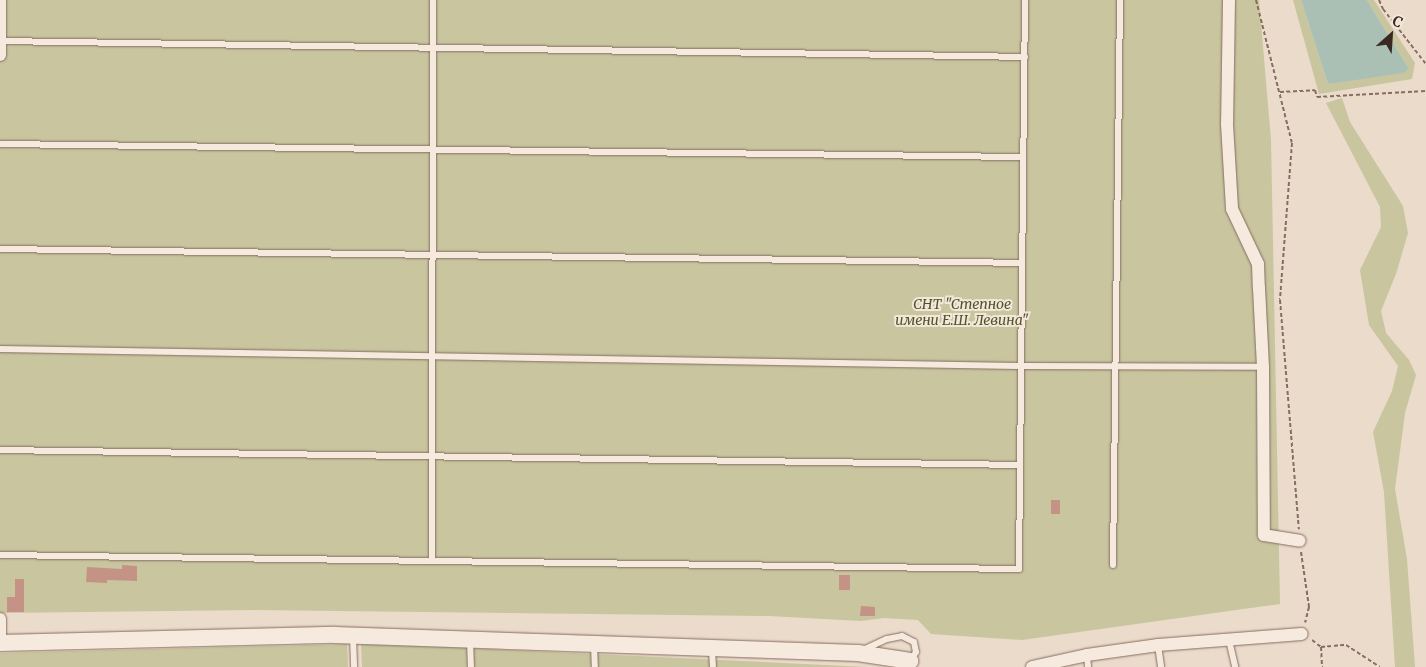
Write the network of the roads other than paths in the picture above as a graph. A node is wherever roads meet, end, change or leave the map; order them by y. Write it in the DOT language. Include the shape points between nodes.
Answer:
graph roads {
  1 [pos="0,0"];
  2 [pos="433,0"];
  3 [pos="1025,0"];
  4 [pos="1120,0"];
  5 [pos="1229,0"];
  6 [pos="0,41"];
  7 [pos="433,48"];
  8 [pos="0,55"];
  9 [pos="1025,57"];
  10 [pos="0,144"];
  11 [pos="433,149"];
  12 [pos="1023,157"];
  13 [pos="0,249"];
  14 [pos="432,255"];
  15 [pos="1022,263"];
  16 [pos="0,349"];
  17 [pos="432,356"];
  18 [pos="1020,366"];
  19 [pos="1116,366"];
  20 [pos="1263,367"];
  21 [pos="0,450"];
  22 [pos="432,456"];
  23 [pos="1019,465"];
  24 [pos="1300,541"];
  25 [pos="0,555"];
  26 [pos="432,561"];
  27 [pos="1113,565"];
  28 [pos="0,619"];
  29 [pos="1302,634"];
  30 [pos="353,635"];
  31 [pos="470,638"];
  32 [pos="1230,640"];
  33 [pos="0,643"];
  34 [pos="594,643"];
  35 [pos="1158,645"];
  36 [pos="712,648"];
  37 [pos="858,653"];
  38 [pos="1087,661"];
  39 [pos="915,664"];
  40 [pos="354,667"];
  41 [pos="471,667"];
  42 [pos="595,667"];
  43 [pos="713,667"];
  44 [pos="1032,667"];
  45 [pos="1161,667"];
  46 [pos="1235,667"];
  1 -- 6 [label="street"];
  2 -- 7 [label="lane"];
  3 -- 9 [label="lane"];
  4 -- 19 [label="lane"];
  5 -- 20 [label="street" via="1228,124 1232,209 1258,264"];
  6 -- 7 [label="lane"];
  6 -- 8 [label="street"];
  7 -- 9 [label="lane"];
  7 -- 11 [label="lane"];
  9 -- 12 [label="lane"];
  10 -- 11 [label="lane"];
  11 -- 12 [label="lane"];
  11 -- 14 [label="lane"];
  12 -- 15 [label="lane"];
  13 -- 14 [label="lane"];
  14 -- 15 [label="lane"];
  14 -- 17 [label="lane"];
  15 -- 18 [label="lane"];
  16 -- 17 [label="lane"];
  17 -- 18 [label="lane"];
  17 -- 22 [label="lane"];
  18 -- 19 [label="lane"];
  18 -- 23 [label="lane"];
  19 -- 20 [label="lane"];
  19 -- 27 [label="lane"];
  20 -- 24 [label="street" via="1264,535"];
  21 -- 22 [label="lane"];
  22 -- 23 [label="lane"];
  22 -- 26 [label="lane"];
  23 -- 26 [label="lane" via="1019,570"];
  25 -- 26 [label="lane"];
  28 -- 33 [label="street"];
  29 -- 32 [label="street"];
  30 -- 31 [label="street"];
  30 -- 33 [label="street"];
  30 -- 40 [label="lane"];
  31 -- 34 [label="street"];
  31 -- 41 [label="lane"];
  32 -- 35 [label="street"];
  32 -- 46 [label="lane"];
  34 -- 36 [label="street"];
  34 -- 42 [label="lane"];
  35 -- 38 [label="street"];
  35 -- 45 [label="lane"];
  36 -- 37 [label="street"];
  36 -- 43 [label="lane"];
  37 -- 39 [label="street"];
  37 -- 39 [label="lane" via="887,639 902,636 914,642"];
  38 -- 44 [label="street"];
}
